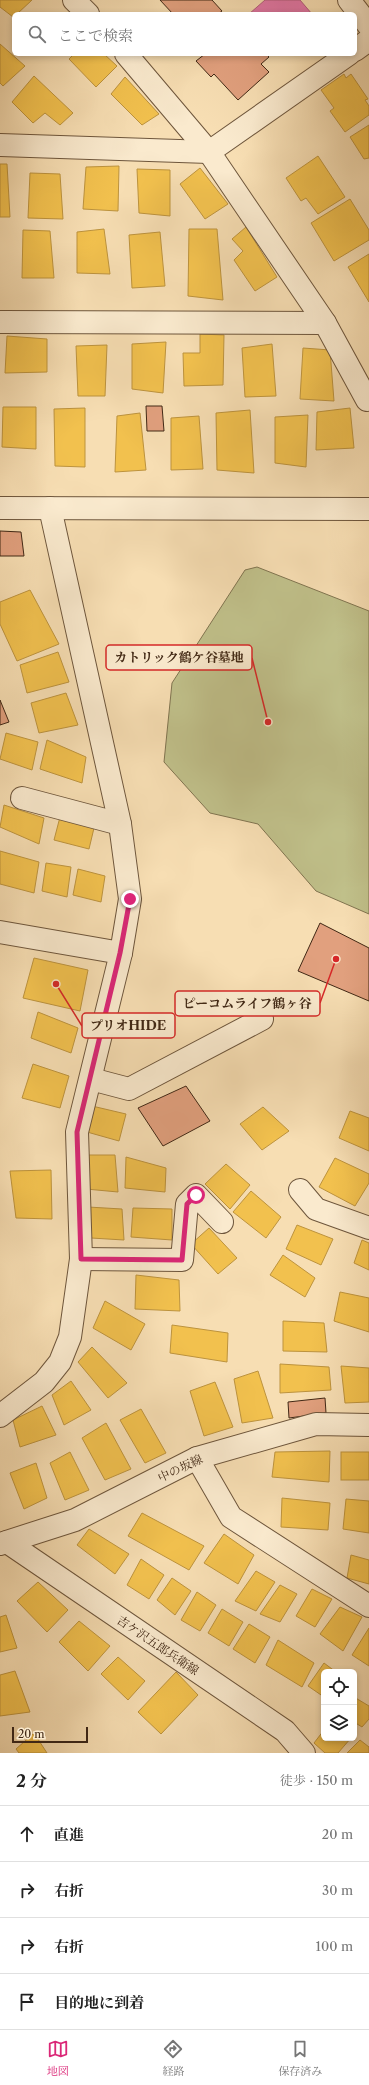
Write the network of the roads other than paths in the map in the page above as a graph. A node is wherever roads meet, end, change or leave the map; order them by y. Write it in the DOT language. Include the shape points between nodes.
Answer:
graph roads {
  1 [pos="74,0"];
  2 [pos="348,0"];
  3 [pos="86,12"];
  4 [pos="369,26"];
  5 [pos="369,40"];
  6 [pos="357,49"];
  7 [pos="128,56"];
  8 [pos="346,56"];
  9 [pos="0,145"];
  10 [pos="209,152"];
  11 [pos="0,322"];
  12 [pos="325,323"];
  13 [pos="367,400"];
  14 [pos="0,508"];
  15 [pos="50,508"];
  16 [pos="369,510"];
  17 [pos="22,798"];
  18 [pos="120,824"];
  19 [pos="0,932"];
  20 [pos="120,953"];
  21 [pos="262,1019"];
  22 [pos="90,1079"];
  23 [pos="300,1190"];
  24 [pos="222,1222"];
  25 [pos="369,1228"];
  26 [pos="81,1259"];
  27 [pos="0,1416"];
  28 [pos="369,1425"];
  29 [pos="197,1458"];
  30 [pos="4,1543"];
  31 [pos="369,1606"];
  32 [pos="304,1753"];
  1 -- 3 [label="street"];
  2 -- 4 [label="street"];
  5 -- 6 [label="street"];
  7 -- 10 [label="street"];
  8 -- 10 [label="street"];
  9 -- 10 [label="street"];
  10 -- 12 [label="street"];
  11 -- 12 [label="street"];
  12 -- 13 [label="street"];
  14 -- 15 [label="street"];
  15 -- 16 [label="street"];
  15 -- 18 [label="street"];
  17 -- 18 [label="street"];
  18 -- 20 [label="street" via="130,899"];
  19 -- 20 [label="street"];
  20 -- 22 [label="street"];
  21 -- 22 [label="street" via="129,1089"];
  22 -- 26 [label="street" via="77,1132"];
  23 -- 25 [label="street" via="316,1209"];
  24 -- 26 [label="street" via="196,1195 187,1204 182,1260"];
  26 -- 27 [label="street" via="70,1337 60,1362 44,1382"];
  28 -- 29 [label="street, 中の坂線" via="316,1424"];
  29 -- 30 [label="street, 中の坂線" via="75,1520"];
  29 -- 31 [label="street" via="232,1517"];
  30 -- 32 [label="street, 吉ケ沢五郎兵衛線" via="285,1731"];
}
